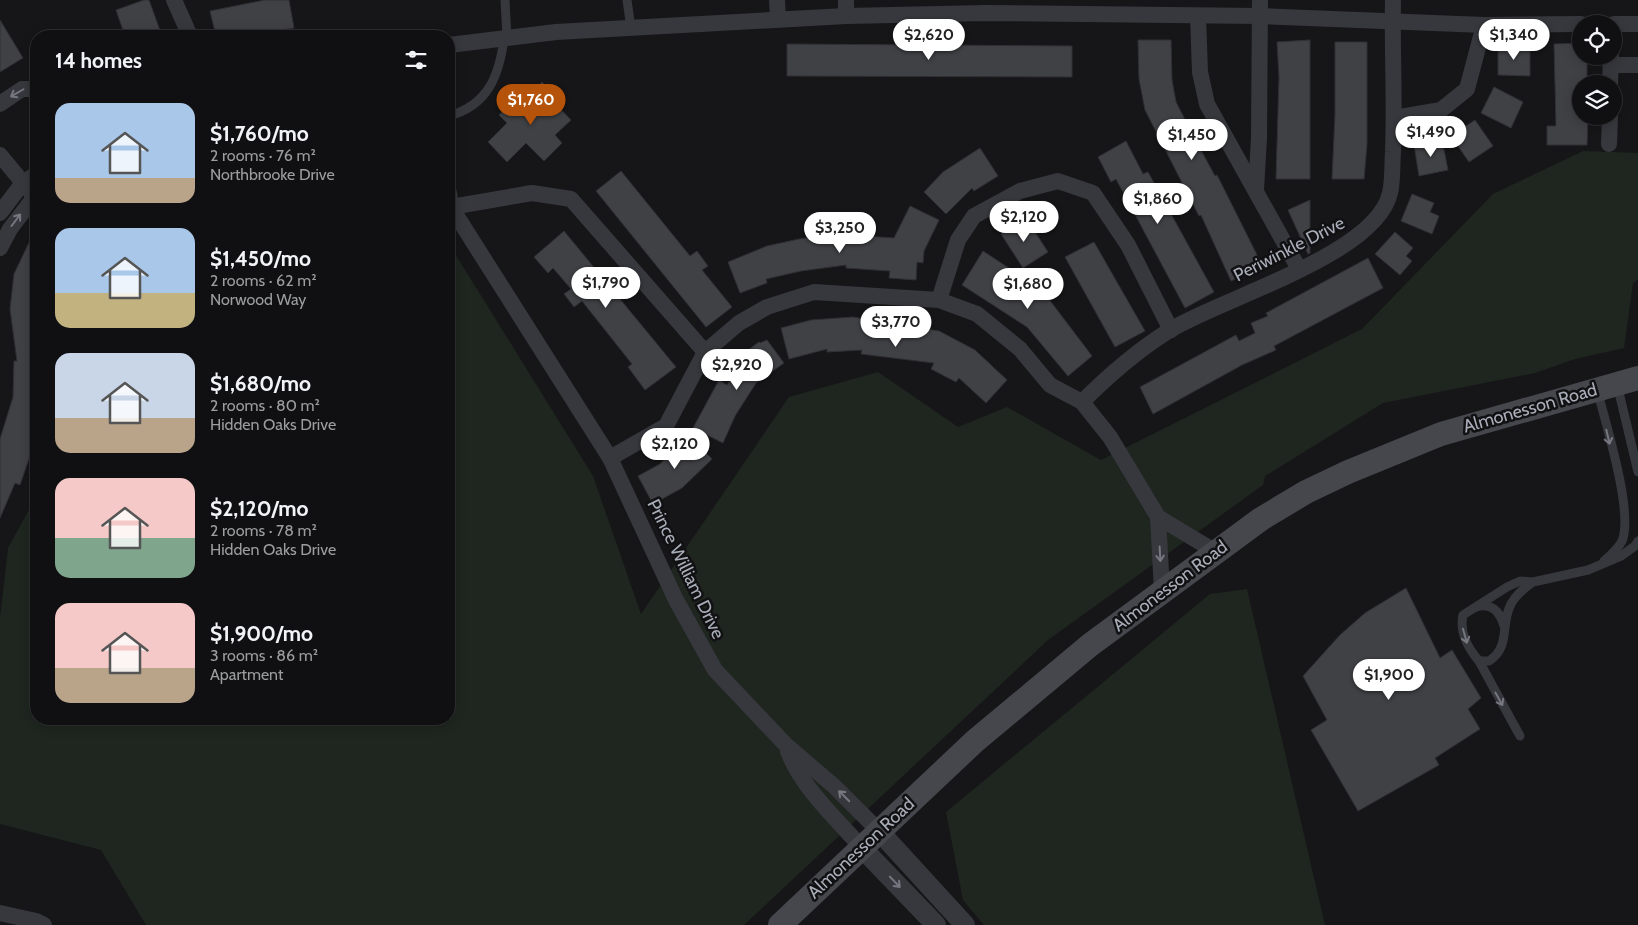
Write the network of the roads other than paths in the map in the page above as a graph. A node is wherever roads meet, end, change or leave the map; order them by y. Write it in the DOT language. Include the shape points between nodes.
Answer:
graph roads {
  1 [pos="174,0"];
  2 [pos="505,0"];
  3 [pos="627,0"];
  4 [pos="778,0"];
  5 [pos="1393,0"];
  6 [pos="985,6"];
  7 [pos="846,8"];
  8 [pos="1119,8"];
  9 [pos="1260,8"];
  10 [pos="1198,16"];
  11 [pos="778,19"];
  12 [pos="1393,20"];
  13 [pos="1572,24"];
  14 [pos="1622,24"];
  15 [pos="1638,24"];
  16 [pos="1484,25"];
  17 [pos="631,28"];
  18 [pos="187,30"];
  19 [pos="506,38"];
  20 [pos="455,44"];
  21 [pos="1622,63"];
  22 [pos="1638,65"];
  23 [pos="30,88"];
  24 [pos="0,104"];
  25 [pos="455,114"];
  26 [pos="1394,118"];
  27 [pos="1610,125"];
  28 [pos="1609,144"];
  29 [pos="0,155"];
  30 [pos="30,178"];
  31 [pos="22,184"];
  32 [pos="1256,190"];
  33 [pos="30,191"];
  34 [pos="455,200"];
  35 [pos="30,203"];
  36 [pos="455,208"];
  37 [pos="0,213"];
  38 [pos="0,248"];
  39 [pos="1298,269"];
  40 [pos="939,300"];
  41 [pos="1171,330"];
  42 [pos="705,352"];
  43 [pos="1617,383"];
  44 [pos="1082,402"];
  45 [pos="610,458"];
  46 [pos="1638,472"];
  47 [pos="1158,517"];
  48 [pos="1638,541"];
  49 [pos="1216,552"];
  50 [pos="1596,567"];
  51 [pos="1534,582"];
  52 [pos="1162,591"];
  53 [pos="1471,608"];
  54 [pos="1505,631"];
  55 [pos="1479,661"];
  56 [pos="1520,736"];
  57 [pos="785,744"];
  58 [pos="878,830"];
  59 [pos="861,847"];
  60 [pos="0,913"];
  61 [pos="44,925"];
  62 [pos="780,925"];
  63 [pos="936,925"];
  64 [pos="965,925"];
  1 -- 18 [label="street"];
  2 -- 19 [label="lane"];
  3 -- 17 [label="lane"];
  4 -- 11 [label="street"];
  5 -- 12 [label="street, Periwinkle Drive"];
  6 -- 7 [label="street"];
  6 -- 8 [label="street"];
  7 -- 11 [label="street"];
  8 -- 10 [label="street"];
  9 -- 10 [label="street"];
  9 -- 12 [label="street"];
  9 -- 32 [label="street"];
  10 -- 32 [label="street" via="1200,72 1207,104"];
  11 -- 17 [label="street"];
  12 -- 16 [label="street"];
  12 -- 26 [label="street, Periwinkle Drive"];
  13 -- 16 [label="street"];
  14 -- 15 [label="street"];
  16 -- 26 [label="street" via="1467,89 1441,110"];
  17 -- 19 [label="street"];
  19 -- 20 [label="street"];
  19 -- 25 [label="lane" via="495,78 486,92 476,104"];
  21 -- 22 [label="street"];
  23 -- 24 [label="street, one-way" via="22,89"];
  26 -- 39 [label="street, Periwinkle Drive" via="1390,194 1378,219 1358,237"];
  27 -- 28 [label="street"];
  29 -- 31 [label="street"];
  30 -- 31 [label="street"];
  31 -- 33 [label="street"];
  31 -- 37 [label="street"];
  32 -- 39 [label="street"];
  34 -- 42 [label="street" via="532,193 571,200"];
  38 -- 35 [label="street, one-way"];
  36 -- 45 [label="street, Prince William Drive"];
  39 -- 41 [label="street, Periwinkle Drive"];
  40 -- 41 [label="street" via="958,240 974,216 1020,191 1058,181 1093,193 1128,245"];
  40 -- 42 [label="street" via="814,292 768,307 739,323"];
  40 -- 44 [label="street" via="977,314 1020,350 1050,385"];
  41 -- 44 [label="street, Periwinkle Drive" via="1108,376"];
  42 -- 45 [label="street" via="666,426"];
  43 -- 46 [label="lane"];
  43 -- 49 [label="main road, Almonesson Road" via="1441,434 1384,456 1306,492"];
  43 -- 50 [label="lane, one-way" via="1625,521 1623,539 1617,549"];
  44 -- 47 [label="street" via="1110,437"];
  45 -- 57 [label="street, Prince William Drive" via="700,646 715,670"];
  47 -- 49 [label="street"];
  47 -- 52 [label="street, one-way"];
  48 -- 50 [label="lane" via="1621,556"];
  49 -- 52 [label="main road, Almonesson Road"];
  50 -- 51 [label="lane"];
  51 -- 53 [label="lane" via="1520,581"];
  51 -- 54 [label="lane" via="1511,604"];
  52 -- 58 [label="main road, Almonesson Road" via="975,741"];
  53 -- 54 [label="lane" via="1484,605 1498,611"];
  53 -- 55 [label="lane, one-way" via="1463,615 1463,635"];
  54 -- 55 [label="lane" via="1500,651 1489,661"];
  55 -- 56 [label="lane, one-way"];
  58 -- 57 [label="street, Prince William Drive, one-way"];
  57 -- 59 [label="street, Prince William Drive" via="792,763"];
  58 -- 59 [label="main road, Almonesson Road"];
  58 -- 64 [label="street"];
  59 -- 62 [label="main road, Almonesson Road"];
  59 -- 63 [label="street, one-way"];
  60 -- 61 [label="street"];
}
